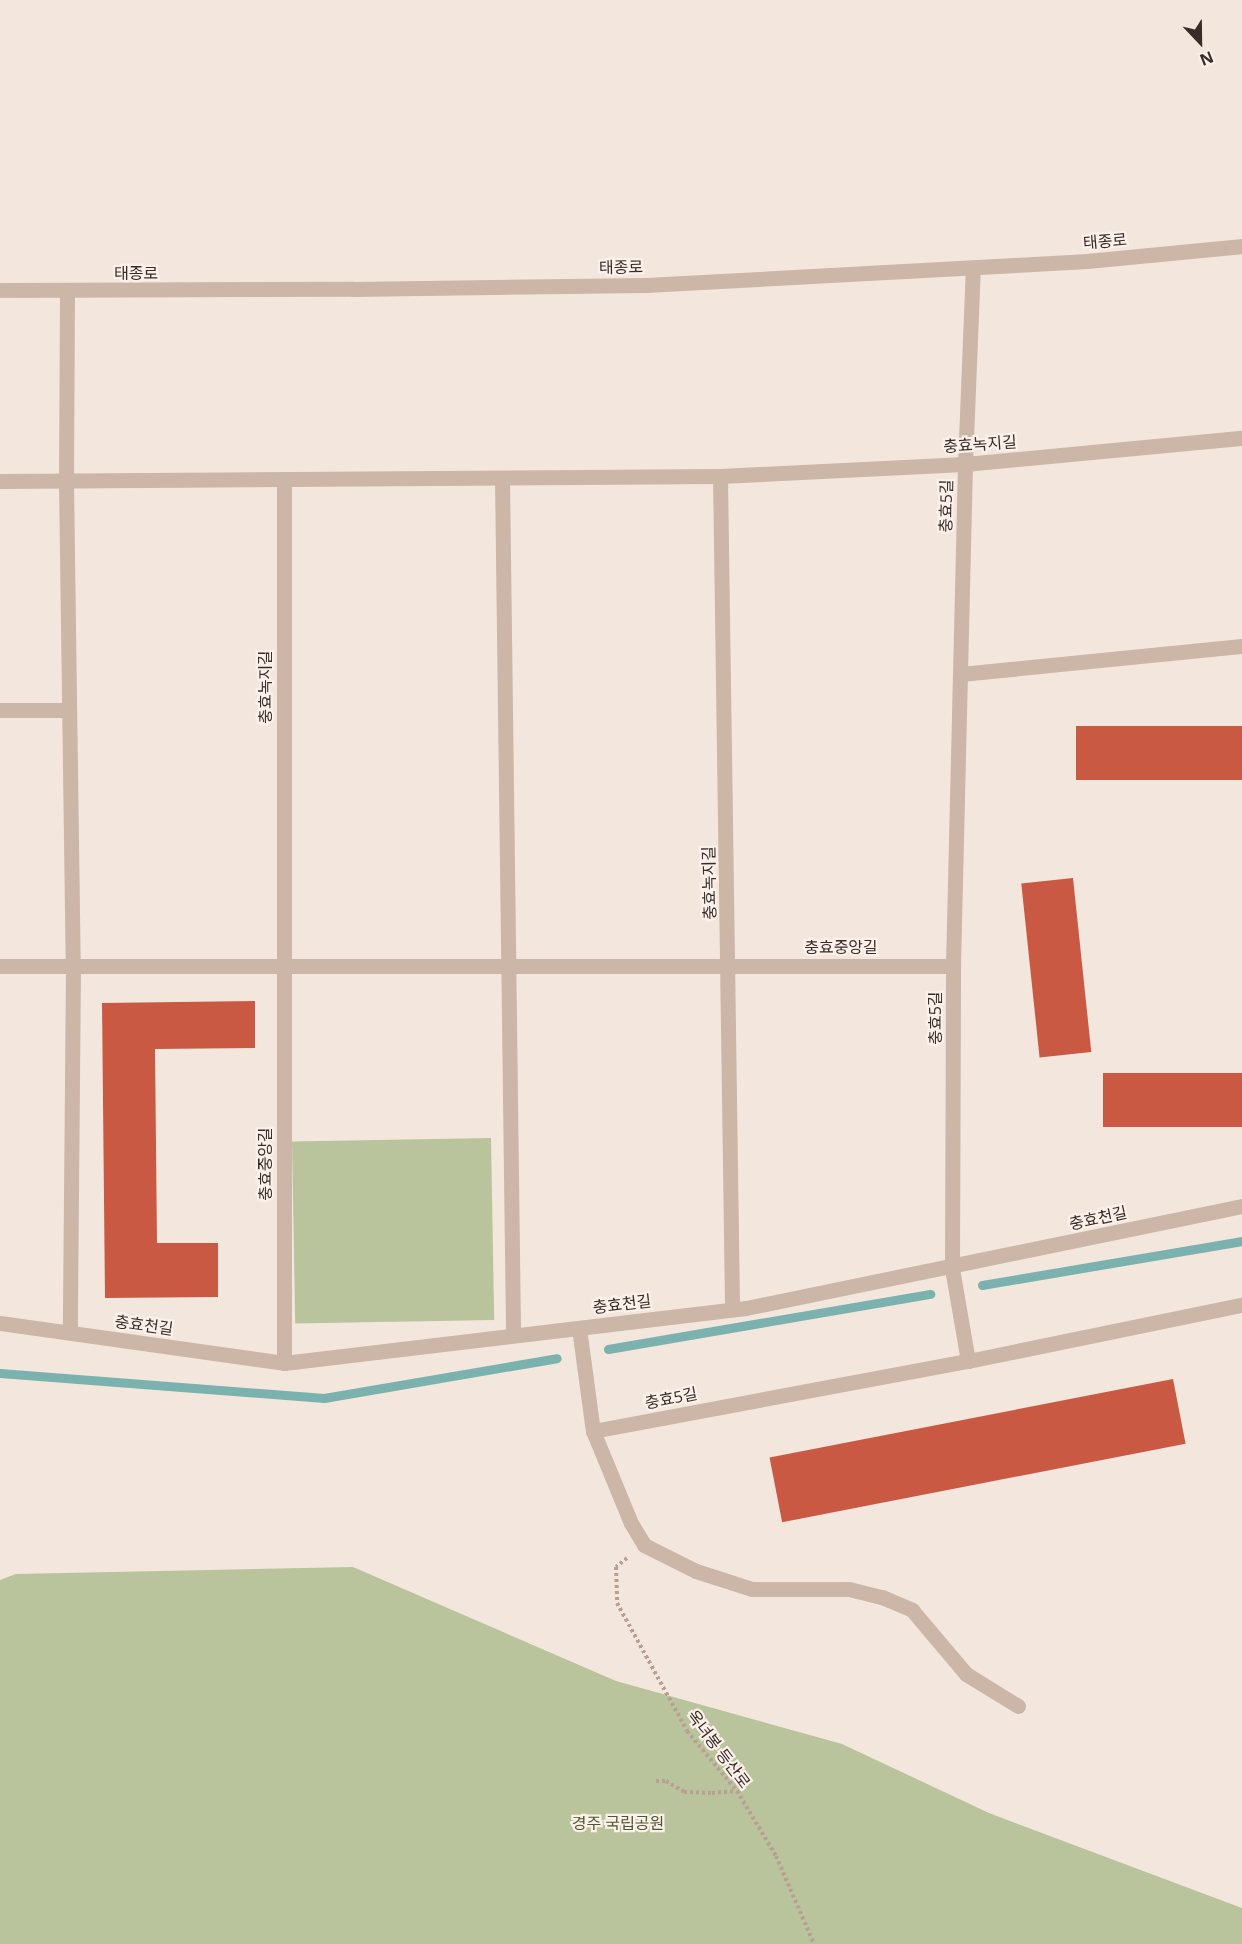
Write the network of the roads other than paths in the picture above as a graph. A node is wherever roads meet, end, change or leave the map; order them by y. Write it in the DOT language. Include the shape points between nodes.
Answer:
graph roads {
  1 [pos="1242,246"];
  2 [pos="973,268"];
  3 [pos="0,290"];
  4 [pos="67,291"];
  5 [pos="1242,438"];
  6 [pos="965,464"];
  7 [pos="720,476"];
  8 [pos="502,478"];
  9 [pos="284,480"];
  10 [pos="0,481"];
  11 [pos="66,482"];
  12 [pos="1242,646"];
  13 [pos="961,674"];
  14 [pos="0,710"];
  15 [pos="69,710"];
  16 [pos="507,965"];
  17 [pos="728,965"];
  18 [pos="0,966"];
  19 [pos="73,966"];
  20 [pos="283,966"];
  21 [pos="953,966"];
  22 [pos="1242,1206"];
  23 [pos="952,1268"];
  24 [pos="1242,1305"];
  25 [pos="732,1309"];
  26 [pos="0,1323"];
  27 [pos="579,1328"];
  28 [pos="70,1332"];
  29 [pos="513,1335"];
  30 [pos="968,1360"];
  31 [pos="284,1362"];
  32 [pos="593,1431"];
  33 [pos="1018,1706"];
  1 -- 2 [label="street, 태종로"];
  2 -- 4 [label="street, 태종로" via="646,285"];
  2 -- 6 [label="street, 충효5길"];
  3 -- 4 [label="street, 태종로"];
  4 -- 11 [label="street"];
  5 -- 6 [label="street, 충효녹지길"];
  6 -- 7 [label="street, 충효녹지길"];
  6 -- 13 [label="street, 충효5길"];
  7 -- 8 [label="street, 충효녹지길"];
  7 -- 17 [label="street, 충효녹지길"];
  8 -- 9 [label="street, 충효녹지길"];
  8 -- 16 [label="street"];
  9 -- 11 [label="street, 충효녹지길"];
  9 -- 20 [label="street, 충효녹지길"];
  10 -- 11 [label="street, 충효녹지길"];
  11 -- 15 [label="street"];
  12 -- 13 [label="street"];
  13 -- 21 [label="street, 충효5길"];
  14 -- 15 [label="street"];
  15 -- 19 [label="street"];
  16 -- 17 [label="street, 충효중앙길"];
  16 -- 20 [label="street, 충효중앙길"];
  16 -- 29 [label="street"];
  17 -- 21 [label="street, 충효중앙길"];
  17 -- 25 [label="street"];
  18 -- 19 [label="street, 충효중앙길"];
  19 -- 20 [label="street, 충효중앙길"];
  19 -- 28 [label="street"];
  20 -- 31 [label="street, 충효중앙길"];
  21 -- 23 [label="street, 충효5길"];
  22 -- 23 [label="street, 충효천길"];
  23 -- 25 [label="street, 충효천길"];
  23 -- 30 [label="street, 충효5길"];
  24 -- 30 [label="street, 충효5길"];
  25 -- 27 [label="street, 충효천길"];
  26 -- 28 [label="street, 충효천길"];
  27 -- 29 [label="street, 충효천길"];
  27 -- 32 [label="street"];
  28 -- 31 [label="street, 충효천길"];
  29 -- 31 [label="street, 충효천길"];
  30 -- 32 [label="street, 충효5길"];
  32 -- 33 [label="street" via="644,1545 696,1571 752,1589 849,1589 912,1610 966,1674"];
}
